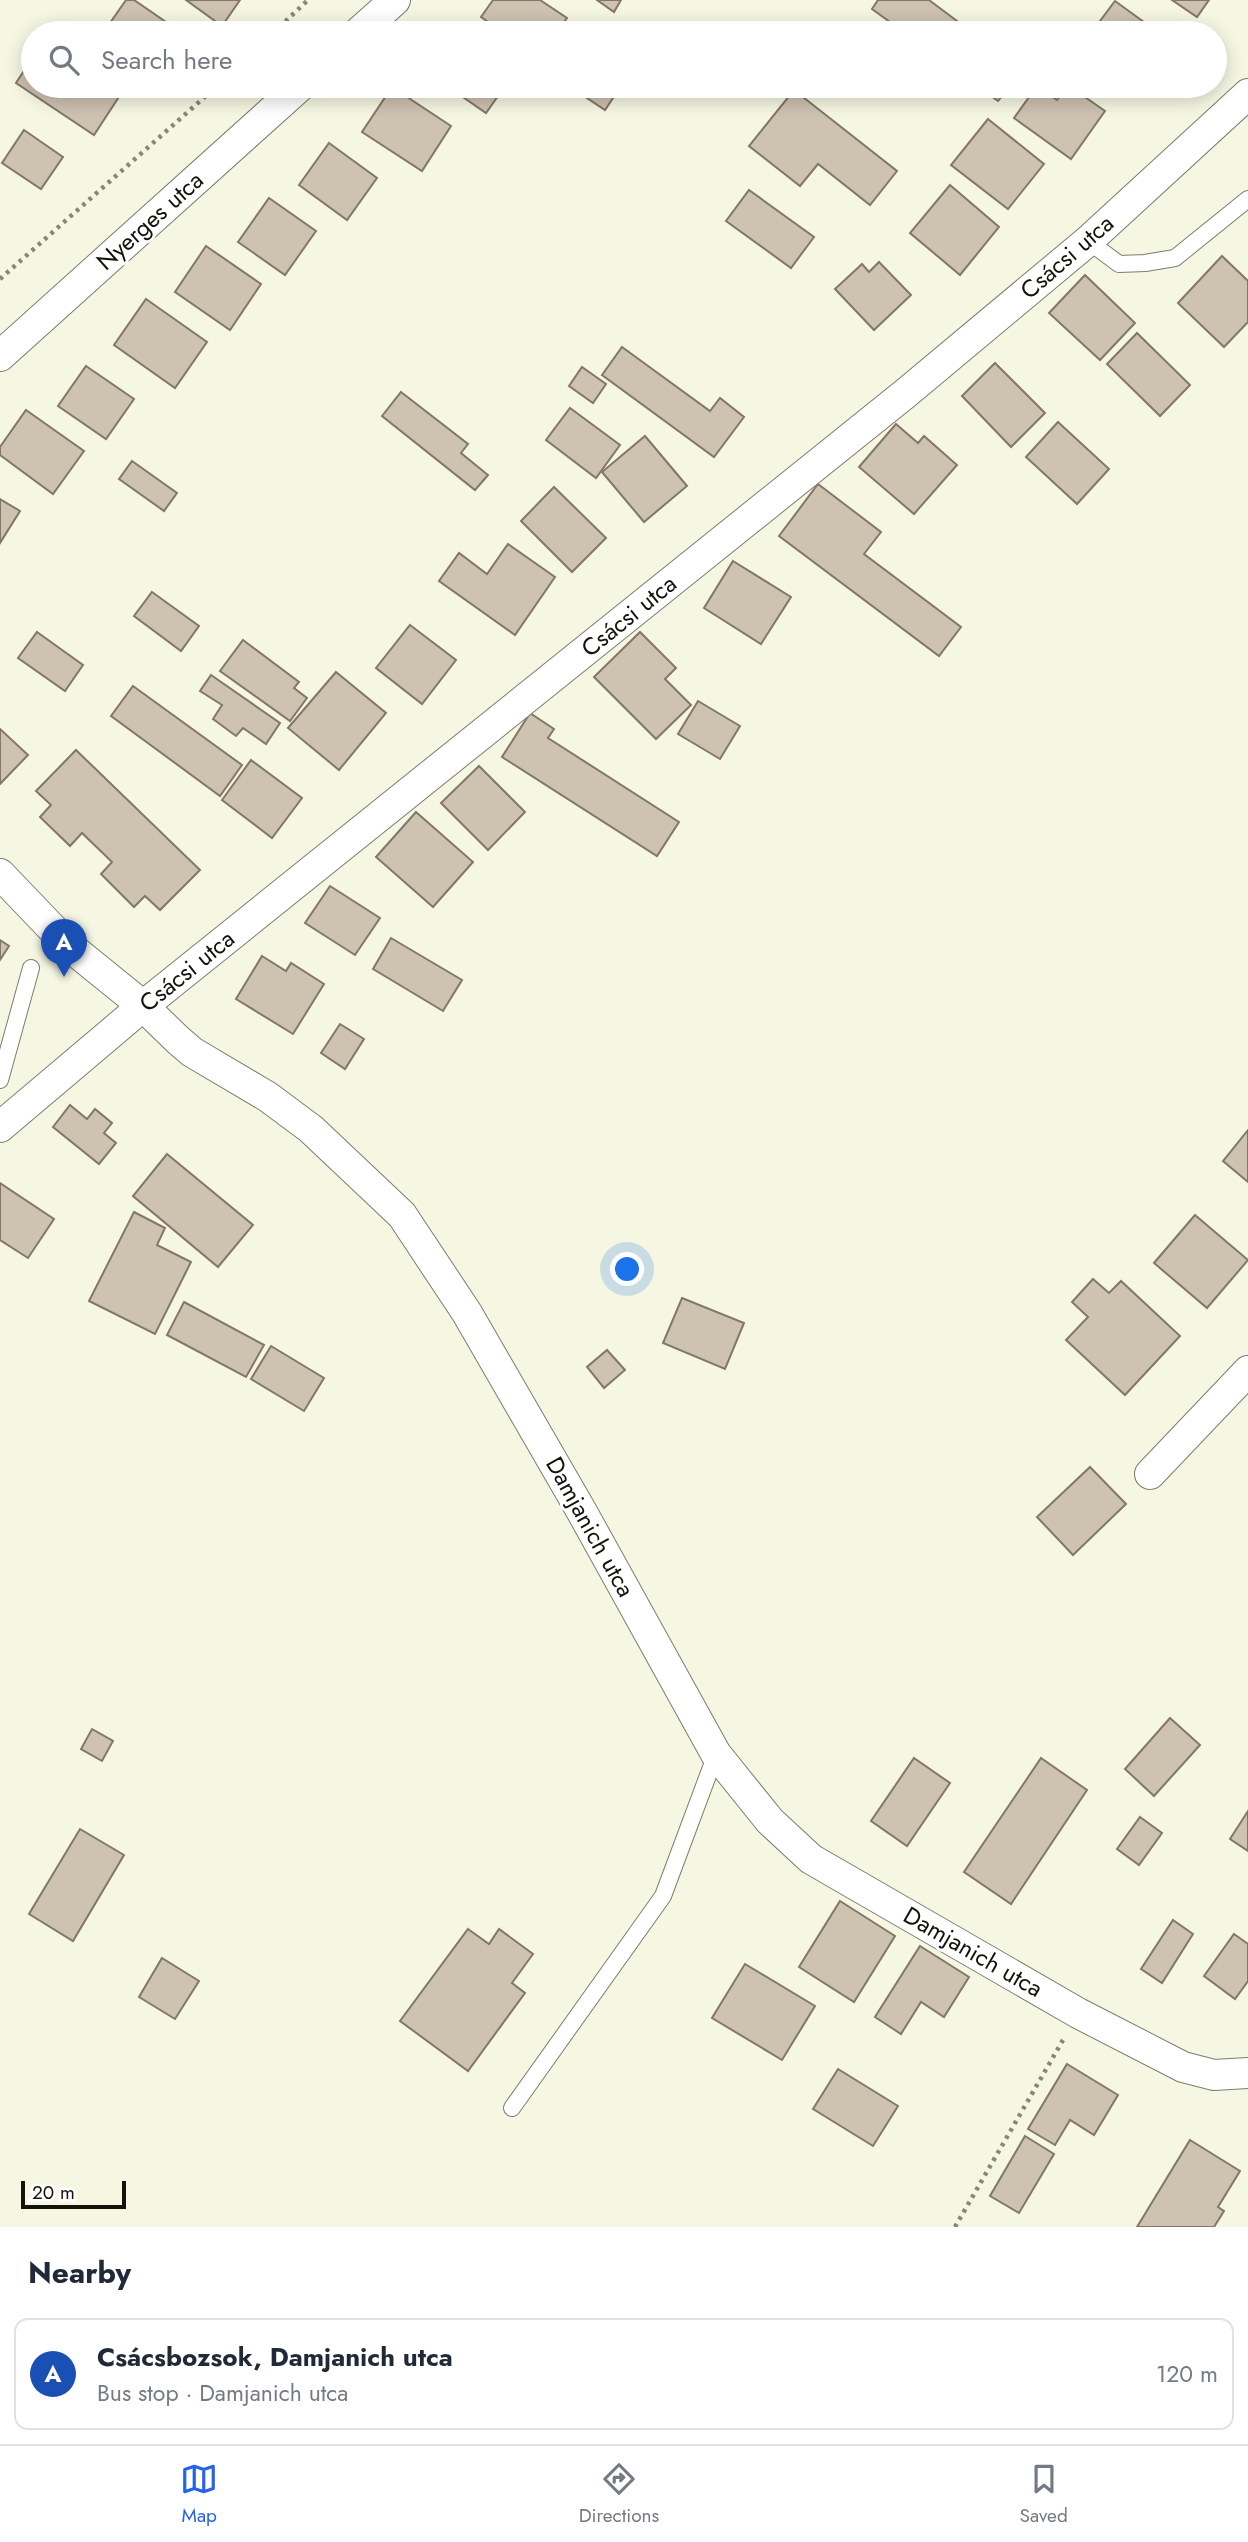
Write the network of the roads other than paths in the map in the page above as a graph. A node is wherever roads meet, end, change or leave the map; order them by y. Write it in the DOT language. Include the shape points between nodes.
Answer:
graph roads {
  1 [pos="395,0"];
  2 [pos="371,21"];
  3 [pos="1248,94"];
  4 [pos="287,98"];
  5 [pos="1248,199"];
  6 [pos="1088,241"];
  7 [pos="0,356"];
  8 [pos="0,874"];
  9 [pos="31,968"];
  10 [pos="143,1006"];
  11 [pos="0,1080"];
  12 [pos="0,1127"];
  13 [pos="1248,1371"];
  14 [pos="1150,1474"];
  15 [pos="716,1754"];
  16 [pos="1248,2073"];
  17 [pos="512,2108"];
  1 -- 2 [label="street"];
  3 -- 6 [label="street, Csácsi utca"];
  4 -- 7 [label="street, Nyerges utca"];
  5 -- 6 [label="lane" via="1175,258 1118,264"];
  6 -- 10 [label="street, Csácsi utca"];
  8 -- 10 [label="street, Damjanich utca" via="69,946"];
  9 -- 11 [label="lane"];
  10 -- 12 [label="street, Csácsi utca"];
  10 -- 15 [label="street, Damjanich utca" via="192,1052 268,1097 311,1129 402,1215 467,1313"];
  13 -- 14 [label="street"];
  15 -- 16 [label="street, Damjanich utca" via="770,1821 811,1859 1078,2013 1183,2067 1214,2075"];
  15 -- 17 [label="lane" via="663,1896"];
}
